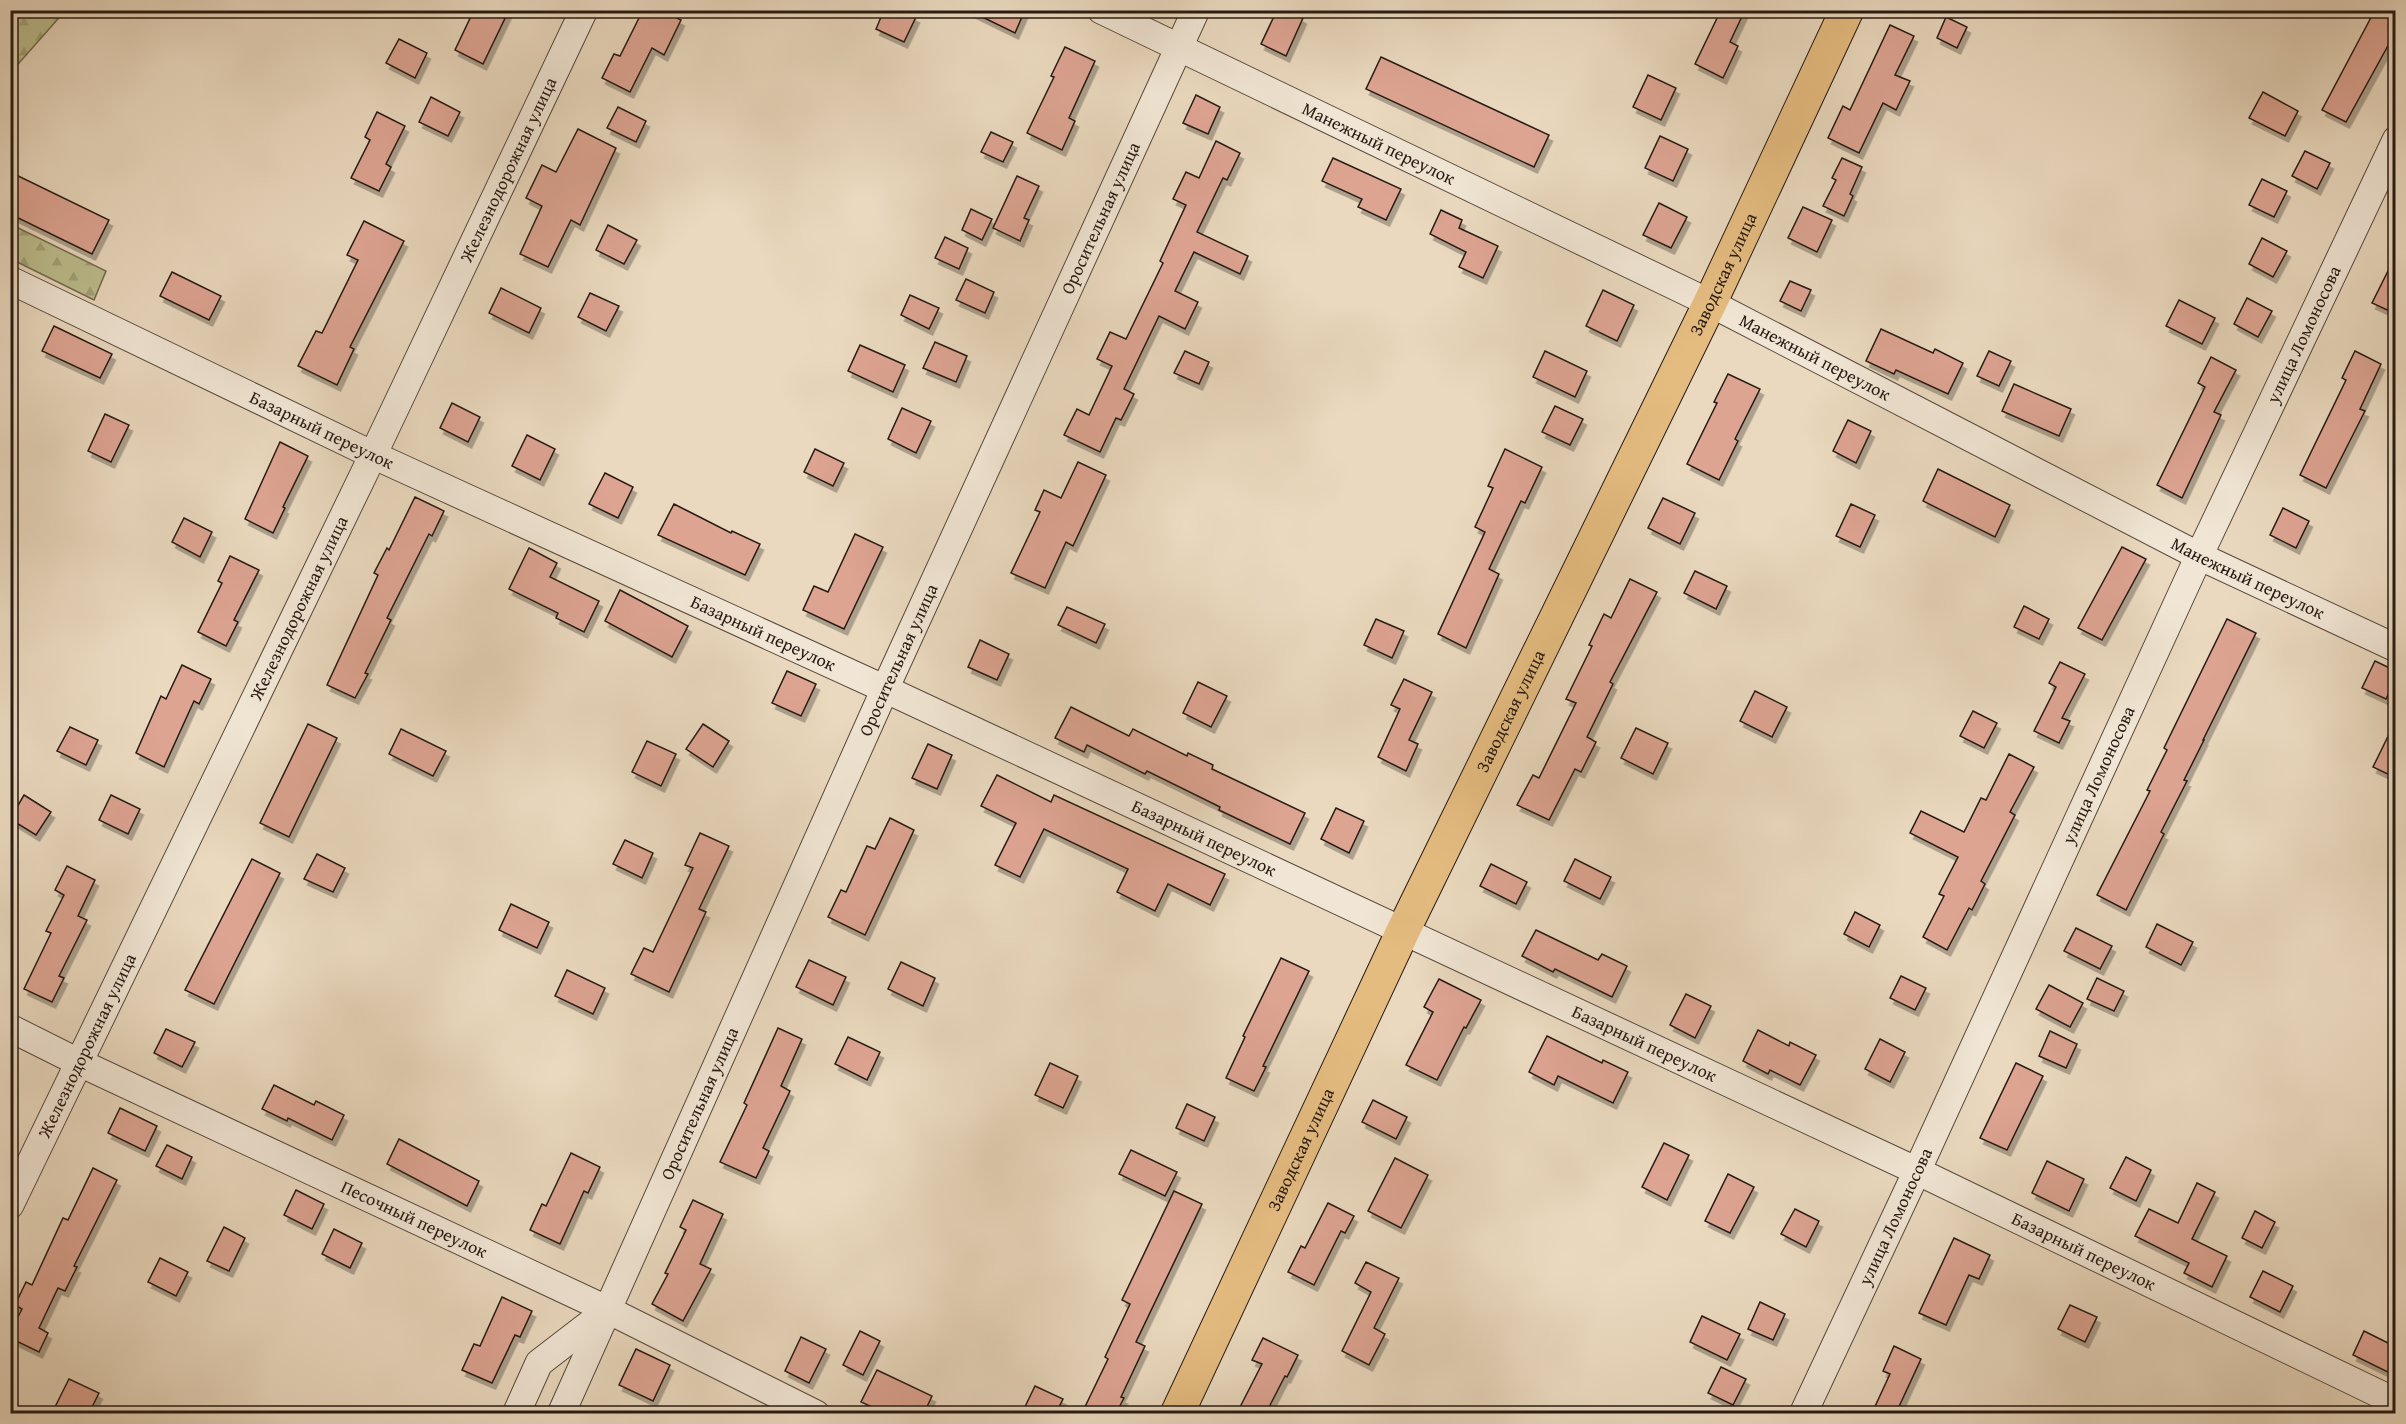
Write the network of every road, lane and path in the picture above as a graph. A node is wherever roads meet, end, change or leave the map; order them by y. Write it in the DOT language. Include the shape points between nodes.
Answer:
graph roads {
  1 [pos="584,10"];
  2 [pos="1101,10"];
  3 [pos="1196,10"];
  4 [pos="1847,10"];
  5 [pos="1179,49"];
  6 [pos="2396,140"];
  7 [pos="10,280"];
  8 [pos="1710,303"];
  9 [pos="373,455"];
  10 [pos="2199,556"];
  11 [pos="2396,648"];
  12 [pos="885,689"];
  13 [pos="1403,931"];
  14 [pos="10,1028"];
  15 [pos="78,1062"];
  16 [pos="1917,1172"];
  17 [pos="10,1205"];
  18 [pos="608,1310"];
  19 [pos="2396,1402"];
  20 [pos="516,1413"];
  21 [pos="561,1413"];
  22 [pos="816,1413"];
  23 [pos="1177,1413"];
  24 [pos="1803,1413"];
  1 -- 9 [label="street, Железнодорожная улица"];
  2 -- 5 [label="street, Манежный переулок"];
  3 -- 5 [label="street, Оросительная улица"];
  4 -- 8 [label="main road, Заводская улица"];
  5 -- 8 [label="street, Манежный переулок"];
  5 -- 12 [label="street, Оросительная улица"];
  6 -- 10 [label="street, улица Ломоносова"];
  7 -- 9 [label="street, Базарный переулок"];
  8 -- 10 [label="street, Манежный переулок"];
  8 -- 13 [label="main road, Заводская улица"];
  9 -- 12 [label="street, Базарный переулок"];
  9 -- 15 [label="street, Железнодорожная улица"];
  10 -- 11 [label="street, Манежный переулок"];
  10 -- 16 [label="street, улица Ломоносова"];
  12 -- 13 [label="street, Базарный переулок"];
  12 -- 18 [label="street, Оросительная улица"];
  13 -- 16 [label="street, Базарный переулок"];
  13 -- 23 [label="main road, Заводская улица"];
  14 -- 15 [label="street, Песочный переулок"];
  15 -- 17 [label="street, Железнодорожная улица"];
  15 -- 18 [label="street, Песочный переулок"];
  16 -- 19 [label="street, Базарный переулок"];
  16 -- 24 [label="street, улица Ломоносова"];
  18 -- 20 [label="street, Оросительная улица" via="539,1363"];
  18 -- 21 [label="street, Оросительная улица"];
  18 -- 22 [label="street, Песочный переулок"];
}
